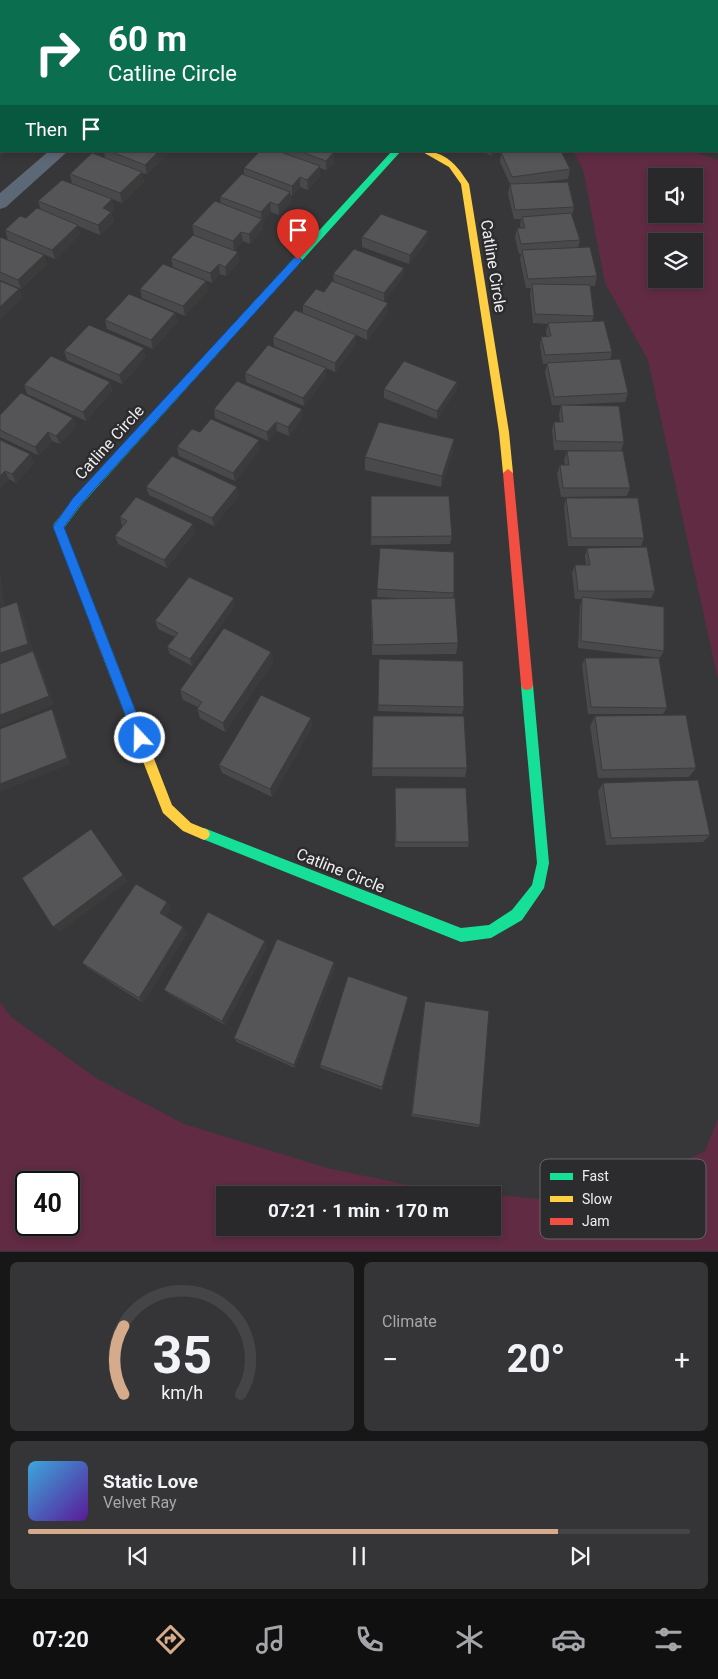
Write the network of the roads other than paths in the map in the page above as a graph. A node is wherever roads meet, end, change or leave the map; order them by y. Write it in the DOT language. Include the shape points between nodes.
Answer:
graph roads {
  1 [pos="59,152"];
  2 [pos="396,152"];
  3 [pos="426,152"];
  4 [pos="0,203"];
  1 -- 4 [label="street"];
  2 -- 3 [label="street, Catline Circle" via="77,502 58,527 167,809 188,827 462,935 491,930 517,915 538,888 543,863 504,432 465,184 452,165"];
}
